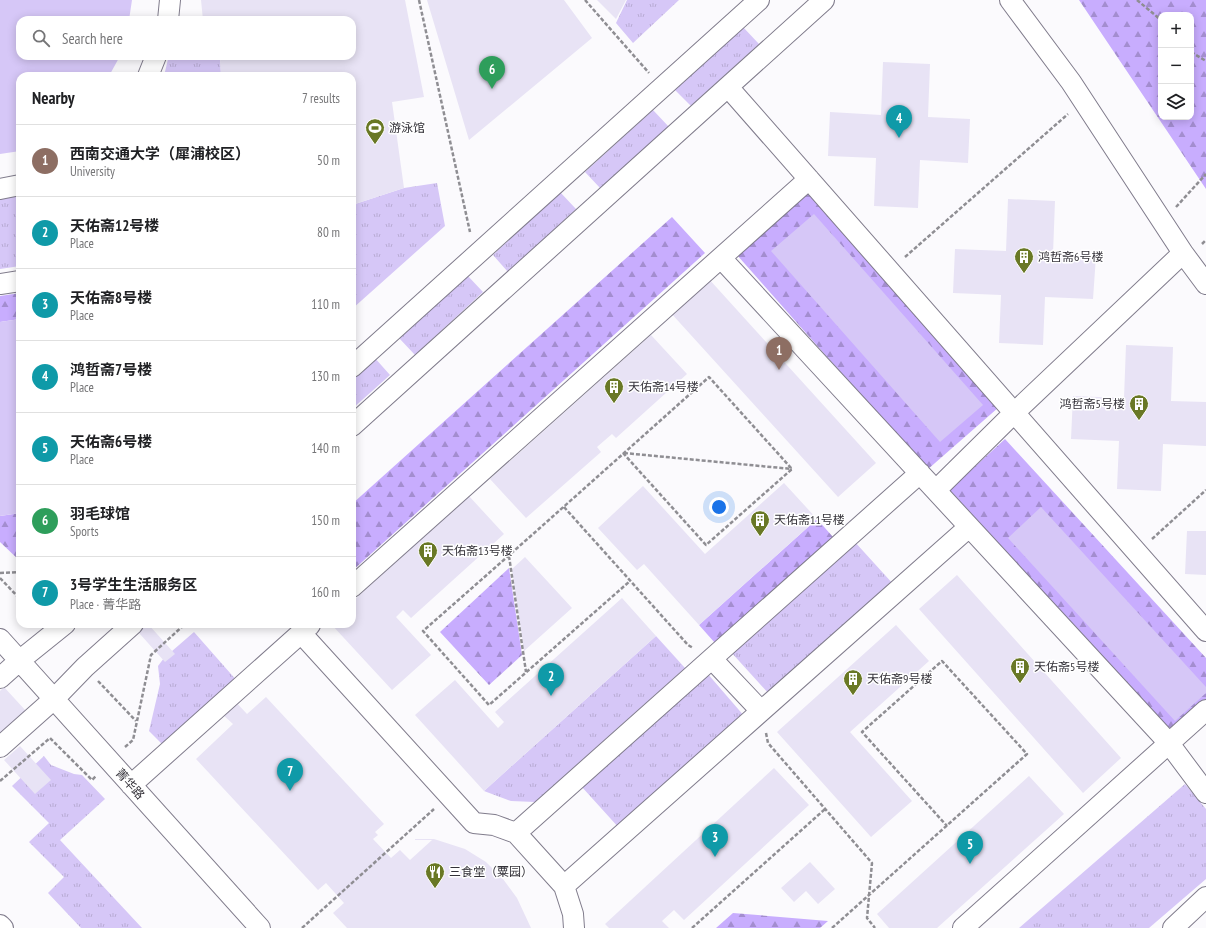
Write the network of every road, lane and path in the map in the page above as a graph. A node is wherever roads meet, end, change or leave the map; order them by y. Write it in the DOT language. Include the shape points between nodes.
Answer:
graph roads {
  1 [pos="170,0"];
  2 [pos="419,0"];
  3 [pos="585,0"];
  4 [pos="759,0"];
  5 [pos="824,0"];
  6 [pos="1010,0"];
  7 [pos="1137,0"];
  8 [pos="168,16"];
  9 [pos="1158,18"];
  10 [pos="1194,54"];
  11 [pos="154,60"];
  12 [pos="1206,62"];
  13 [pos="150,72"];
  14 [pos="728,87"];
  15 [pos="662,88"];
  16 [pos="1083,101"];
  17 [pos="1206,174"];
  18 [pos="809,179"];
  19 [pos="16,186"];
  20 [pos="0,189"];
  21 [pos="1163,222"];
  22 [pos="1183,253"];
  23 [pos="476,256"];
  24 [pos="720,258"];
  25 [pos="890,271"];
  26 [pos="16,282"];
  27 [pos="0,284"];
  28 [pos="1206,284"];
  29 [pos="356,363"];
  30 [pos="1014,413"];
  31 [pos="356,422"];
  32 [pos="623,453"];
  33 [pos="792,469"];
  34 [pos="920,473"];
  35 [pos="936,490"];
  36 [pos="1206,490"];
  37 [pos="564,507"];
  38 [pos="969,527"];
  39 [pos="1137,553"];
  40 [pos="509,556"];
  41 [pos="16,572"];
  42 [pos="0,573"];
  43 [pos="0,578"];
  44 [pos="630,581"];
  45 [pos="356,583"];
  46 [pos="16,595"];
  47 [pos="60,628"];
  48 [pos="129,628"];
  49 [pos="306,629"];
  50 [pos="1206,631"];
  51 [pos="0,639"];
  52 [pos="712,659"];
  53 [pos="19,660"];
  54 [pos="526,672"];
  55 [pos="0,678"];
  56 [pos="54,699"];
  57 [pos="1206,710"];
  58 [pos="761,711"];
  59 [pos="1168,742"];
  60 [pos="0,747"];
  61 [pos="131,784"];
  62 [pos="1206,793"];
  63 [pos="449,795"];
  64 [pos="825,809"];
  65 [pos="947,826"];
  66 [pos="516,832"];
  67 [pos="564,886"];
  68 [pos="869,895"];
  69 [pos="1206,897"];
  70 [pos="0,925"];
  71 [pos="3,928"];
  72 [pos="260,928"];
  73 [pos="302,928"];
  74 [pos="574,928"];
  75 [pos="692,928"];
  76 [pos="832,928"];
  77 [pos="876,928"];
  78 [pos="963,928"];
  79 [pos="1173,928"];
  1 -- 8 [label="street"];
  2 -- 23 [label="path"];
  3 -- 15 [label="path"];
  4 -- 15 [label="street"];
  5 -- 14 [label="street"];
  6 -- 16 [label="street"];
  7 -- 9 [label="path"];
  10 -- 12 [label="path"];
  11 -- 13 [label="street"];
  14 -- 18 [label="street"];
  14 -- 31 [label="street"];
  15 -- 23 [label="street"];
  16 -- 21 [label="street"];
  16 -- 25 [label="path"];
  17 -- 21 [label="path"];
  18 -- 24 [label="street"];
  18 -- 25 [label="street"];
  19 -- 20 [label="street"];
  21 -- 22 [label="street"];
  22 -- 28 [label="street"];
  22 -- 30 [label="street"];
  23 -- 29 [label="street"];
  24 -- 34 [label="street"];
  24 -- 45 [label="street"];
  25 -- 30 [label="street"];
  26 -- 27 [label="street"];
  30 -- 35 [label="street"];
  30 -- 39 [label="street"];
  32 -- 33 [label="path"];
  32 -- 33 [label="path" via="706,545"];
  32 -- 33 [label="path" via="709,377"];
  32 -- 37 [label="path"];
  34 -- 35 [label="street"];
  34 -- 52 [label="street"];
  35 -- 38 [label="street"];
  36 -- 39 [label="path"];
  37 -- 40 [label="path"];
  37 -- 44 [label="path"];
  38 -- 58 [label="street"];
  38 -- 59 [label="street"];
  39 -- 50 [label="street"];
  40 -- 54 [label="path"];
  40 -- 54 [label="path" via="424,631 490,705"];
  41 -- 42 [label="path"];
  43 -- 46 [label="path"];
  44 -- 52 [label="path" via="688,644"];
  44 -- 54 [label="path"];
  47 -- 53 [label="street"];
  48 -- 56 [label="street"];
  49 -- 61 [label="street"];
  49 -- 63 [label="street"];
  51 -- 53 [label="street, 菁华路"];
  52 -- 58 [label="street"];
  52 -- 66 [label="street"];
  53 -- 55 [label="street"];
  53 -- 56 [label="street, 菁华路"];
  56 -- 60 [label="street"];
  56 -- 61 [label="street, 菁华路"];
  57 -- 59 [label="street"];
  58 -- 64 [label="path" via="768,743"];
  58 -- 67 [label="street"];
  59 -- 62 [label="street"];
  59 -- 78 [label="street"];
  61 -- 72 [label="street, 菁华路"];
  63 -- 66 [label="street" via="474,823 494,825"];
  63 -- 73 [label="path"];
  64 -- 68 [label="path" via="872,863"];
  64 -- 75 [label="path"];
  65 -- 65 [label="path" via="1027,754 942,661 862,732"];
  65 -- 68 [label="path"];
  66 -- 67 [label="street"];
  67 -- 74 [label="street" via="573,914"];
  68 -- 76 [label="path"];
  68 -- 77 [label="path" via="867,918"];
  69 -- 79 [label="street"];
  70 -- 71 [label="street"];
}
